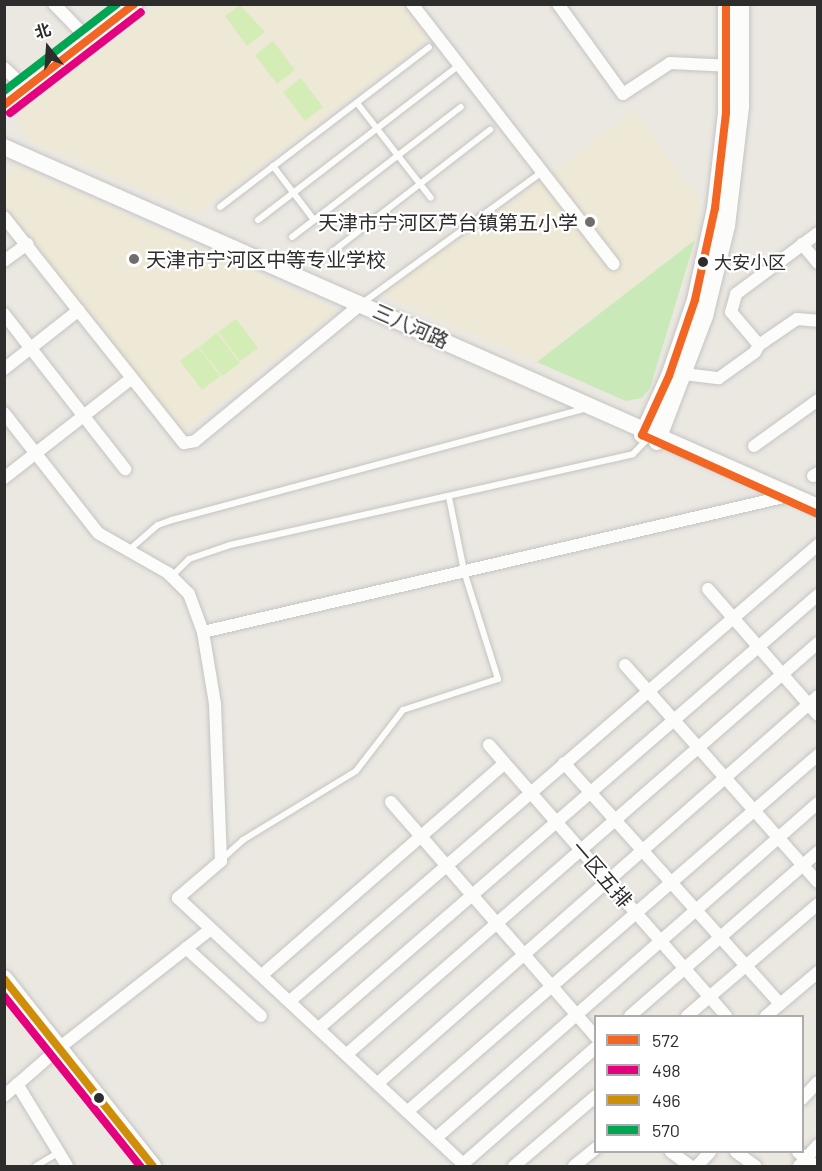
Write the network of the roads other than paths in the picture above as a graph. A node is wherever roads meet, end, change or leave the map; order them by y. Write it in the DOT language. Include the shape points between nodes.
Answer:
graph roads {
  1 [pos="54,4"];
  2 [pos="116,4"];
  3 [pos="135,4"];
  4 [pos="412,4"];
  5 [pos="558,4"];
  6 [pos="726,4"];
  7 [pos="741,4"];
  8 [pos="85,36"];
  9 [pos="429,47"];
  10 [pos="459,65"];
  11 [pos="735,66"];
  12 [pos="4,68"];
  13 [pos="8,97"];
  14 [pos="357,103"];
  15 [pos="461,107"];
  16 [pos="489,130"];
  17 [pos="6,148"];
  18 [pos="273,166"];
  19 [pos="542,172"];
  20 [pos="420,184"];
  21 [pos="431,198"];
  22 [pos="220,207"];
  23 [pos="4,217"];
  24 [pos="258,220"];
  25 [pos="314,220"];
  26 [pos="818,233"];
  27 [pos="292,237"];
  28 [pos="27,244"];
  29 [pos="802,244"];
  30 [pos="332,252"];
  31 [pos="4,261"];
  32 [pos="818,263"];
  33 [pos="614,264"];
  34 [pos="358,306"];
  35 [pos="79,310"];
  36 [pos="4,314"];
  37 [pos="818,321"];
  38 [pos="759,345"];
  39 [pos="32,348"];
  40 [pos="4,369"];
  41 [pos="684,374"];
  42 [pos="132,378"];
  43 [pos="818,400"];
  44 [pos="587,408"];
  45 [pos="4,413"];
  46 [pos="84,416"];
  47 [pos="651,435"];
  48 [pos="754,446"];
  49 [pos="37,453"];
  50 [pos="126,469"];
  51 [pos="4,478"];
  52 [pos="787,496"];
  53 [pos="449,497"];
  54 [pos="818,507"];
  55 [pos="818,514"];
  56 [pos="818,545"];
  57 [pos="129,550"];
  58 [pos="464,571"];
  59 [pos="172,576"];
  60 [pos="708,589"];
  61 [pos="818,595"];
  62 [pos="732,618"];
  63 [pos="203,632"];
  64 [pos="818,643"];
  65 [pos="757,646"];
  66 [pos="625,665"];
  67 [pos="782,675"];
  68 [pos="648,692"];
  69 [pos="813,700"];
  70 [pos="818,715"];
  71 [pos="673,718"];
  72 [pos="489,745"];
  73 [pos="699,747"];
  74 [pos="818,755"];
  75 [pos="505,763"];
  76 [pos="564,764"];
  77 [pos="726,776"];
  78 [pos="530,792"];
  79 [pos="588,792"];
  80 [pos="391,802"];
  81 [pos="818,803"];
  82 [pos="755,809"];
  83 [pos="556,821"];
  84 [pos="614,821"];
  85 [pos="421,837"];
  86 [pos="779,837"];
  87 [pos="581,850"];
  88 [pos="640,851"];
  89 [pos="818,852"];
  90 [pos="220,861"];
  91 [pos="446,865"];
  92 [pos="803,865"];
  93 [pos="607,880"];
  94 [pos="818,882"];
  95 [pos="670,883"];
  96 [pos="471,895"];
  97 [pos="818,904"];
  98 [pos="695,911"];
  99 [pos="635,913"];
  100 [pos="497,924"];
  101 [pos="211,929"];
  102 [pos="720,938"];
  103 [pos="660,941"];
  104 [pos="186,948"];
  105 [pos="522,952"];
  106 [pos="745,966"];
  107 [pos="684,969"];
  108 [pos="818,972"];
  109 [pos="262,975"];
  110 [pos="4,978"];
  111 [pos="551,986"];
  112 [pos="4,987"];
  113 [pos="712,1000"];
  114 [pos="290,1001"];
  115 [pos="780,1004"];
  116 [pos="576,1015"];
  117 [pos="632,1015"];
  118 [pos="690,1015"];
  119 [pos="724,1015"];
  120 [pos="768,1015"];
  121 [pos="261,1016"];
  122 [pos="319,1028"];
  123 [pos="594,1035"];
  124 [pos="594,1049"];
  125 [pos="57,1050"];
  126 [pos="347,1054"];
  127 [pos="818,1082"];
  128 [pos="378,1083"];
  129 [pos="17,1084"];
  130 [pos="4,1096"];
  131 [pos="807,1096"];
  132 [pos="594,1098"];
  133 [pos="408,1111"];
  134 [pos="436,1138"];
  135 [pos="818,1145"];
  136 [pos="594,1150"];
  137 [pos="59,1153"];
  138 [pos="672,1153"];
  139 [pos="709,1153"];
  140 [pos="737,1153"];
  141 [pos="801,1159"];
  142 [pos="464,1165"];
  143 [pos="750,1165"];
  144 [pos="36,1167"];
  145 [pos="67,1167"];
  146 [pos="144,1167"];
  147 [pos="153,1167"];
  148 [pos="514,1167"];
  149 [pos="574,1167"];
  150 [pos="690,1167"];
  151 [pos="697,1167"];
  152 [pos="816,1167"];
  1 -- 8 [label="street"];
  2 -- 8 [label="street"];
  3 -- 8 [label="street"];
  4 -- 10 [label="street"];
  5 -- 11 [label="street" via="623,94 670,63"];
  6 -- 11 [label="street"];
  7 -- 11 [label="street"];
  8 -- 13 [label="street"];
  9 -- 14 [label="lane"];
  10 -- 19 [label="street"];
  10 -- 24 [label="lane"];
  11 -- 41 [label="street" via="737,156 727,226 710,299"];
  11 -- 47 [label="street" via="703,266"];
  12 -- 13 [label="street"];
  14 -- 18 [label="lane"];
  14 -- 20 [label="lane"];
  15 -- 25 [label="lane"];
  16 -- 20 [label="lane"];
  17 -- 34 [label="street, 三八河路"];
  18 -- 22 [label="lane"];
  18 -- 25 [label="lane"];
  19 -- 33 [label="street"];
  19 -- 34 [label="lane"];
  20 -- 21 [label="lane"];
  20 -- 30 [label="lane"];
  23 -- 28 [label="street"];
  25 -- 27 [label="lane"];
  26 -- 29 [label="street"];
  28 -- 31 [label="street"];
  28 -- 35 [label="street"];
  29 -- 32 [label="street"];
  29 -- 38 [label="street" via="736,294 731,312"];
  34 -- 42 [label="street" via="190,443 184,443"];
  34 -- 44 [label="street, 三八河路"];
  35 -- 39 [label="street"];
  35 -- 42 [label="street"];
  36 -- 39 [label="street"];
  37 -- 38 [label="street" via="797,319"];
  38 -- 41 [label="street" via="719,378"];
  39 -- 40 [label="street"];
  39 -- 46 [label="street"];
  41 -- 47 [label="street"];
  42 -- 46 [label="street"];
  43 -- 48 [label="street"];
  44 -- 47 [label="street, 三八河路"];
  44 -- 57 [label="lane" via="172,520 158,525"];
  45 -- 49 [label="street"];
  46 -- 49 [label="street"];
  46 -- 50 [label="street"];
  47 -- 52 [label="street, 三八河路"];
  47 -- 53 [label="lane" via="633,454"];
  49 -- 51 [label="street"];
  49 -- 57 [label="street" via="98,533"];
  52 -- 54 [label="street, 三八河路"];
  52 -- 55 [label="street, 三八河路"];
  52 -- 58 [label="street"];
  53 -- 58 [label="lane"];
  53 -- 59 [label="lane" via="230,545 189,559"];
  56 -- 62 [label="street"];
  57 -- 59 [label="street"];
  58 -- 63 [label="street"];
  58 -- 90 [label="lane" via="498,680 403,710 356,771 243,840"];
  59 -- 63 [label="street" via="189,594"];
  60 -- 62 [label="street"];
  61 -- 65 [label="street"];
  62 -- 65 [label="street"];
  62 -- 68 [label="street"];
  63 -- 90 [label="street" via="215,704"];
  64 -- 67 [label="street"];
  65 -- 67 [label="street"];
  65 -- 71 [label="street"];
  66 -- 68 [label="street"];
  67 -- 69 [label="street"];
  67 -- 73 [label="street"];
  68 -- 71 [label="street"];
  68 -- 76 [label="street"];
  69 -- 70 [label="street"];
  69 -- 77 [label="street"];
  71 -- 73 [label="street"];
  71 -- 79 [label="street"];
  72 -- 75 [label="street, 一区五排"];
  73 -- 77 [label="street"];
  73 -- 84 [label="street"];
  74 -- 82 [label="street"];
  75 -- 78 [label="street, 一区五排"];
  75 -- 85 [label="street"];
  76 -- 78 [label="street"];
  76 -- 79 [label="street"];
  77 -- 82 [label="street"];
  77 -- 88 [label="street"];
  78 -- 83 [label="street, 一区五排"];
  78 -- 91 [label="street"];
  79 -- 83 [label="street"];
  79 -- 84 [label="street"];
  80 -- 85 [label="street"];
  81 -- 86 [label="street"];
  82 -- 86 [label="street"];
  82 -- 95 [label="street"];
  83 -- 87 [label="street, 一区五排"];
  83 -- 96 [label="street"];
  84 -- 87 [label="street"];
  84 -- 88 [label="street"];
  85 -- 91 [label="street"];
  85 -- 109 [label="street"];
  86 -- 92 [label="street"];
  86 -- 98 [label="street"];
  87 -- 93 [label="street, 一区五排"];
  87 -- 100 [label="street"];
  88 -- 93 [label="street"];
  88 -- 95 [label="street"];
  89 -- 92 [label="street"];
  90 -- 101 [label="street" via="178,898"];
  91 -- 96 [label="street"];
  91 -- 114 [label="street"];
  92 -- 94 [label="street"];
  92 -- 102 [label="street"];
  93 -- 99 [label="street, 一区五排"];
  93 -- 105 [label="street"];
  95 -- 98 [label="street"];
  95 -- 99 [label="street"];
  96 -- 100 [label="street"];
  96 -- 122 [label="street"];
  97 -- 106 [label="street"];
  98 -- 102 [label="street"];
  98 -- 103 [label="street"];
  99 -- 103 [label="street, 一区五排"];
  99 -- 111 [label="street"];
  100 -- 105 [label="street"];
  100 -- 126 [label="street"];
  101 -- 104 [label="street"];
  101 -- 109 [label="street"];
  102 -- 106 [label="street"];
  102 -- 107 [label="street"];
  103 -- 107 [label="street, 一区五排"];
  103 -- 116 [label="street"];
  104 -- 121 [label="street"];
  104 -- 125 [label="street"];
  105 -- 111 [label="street"];
  105 -- 128 [label="street"];
  106 -- 113 [label="street"];
  106 -- 115 [label="street"];
  107 -- 113 [label="street, 一区五排"];
  107 -- 117 [label="street"];
  108 -- 115 [label="street"];
  109 -- 114 [label="street"];
  110 -- 125 [label="street"];
  111 -- 116 [label="street"];
  111 -- 133 [label="street"];
  112 -- 125 [label="street"];
  113 -- 118 [label="street"];
  113 -- 119 [label="street, 一区五排"];
  114 -- 122 [label="street"];
  115 -- 120 [label="street"];
  116 -- 123 [label="street"];
  116 -- 134 [label="street"];
  122 -- 126 [label="street"];
  124 -- 142 [label="street"];
  125 -- 129 [label="street"];
  125 -- 146 [label="street"];
  125 -- 147 [label="street"];
  126 -- 128 [label="street"];
  127 -- 131 [label="street"];
  128 -- 133 [label="street"];
  129 -- 130 [label="street"];
  129 -- 137 [label="street"];
  132 -- 148 [label="street"];
  133 -- 134 [label="street"];
  134 -- 142 [label="street"];
  135 -- 141 [label="street"];
  136 -- 149 [label="street"];
  137 -- 144 [label="lane"];
  137 -- 145 [label="street"];
  138 -- 150 [label="street"];
  139 -- 151 [label="street"];
  140 -- 143 [label="street"];
  141 -- 152 [label="street"];
}
